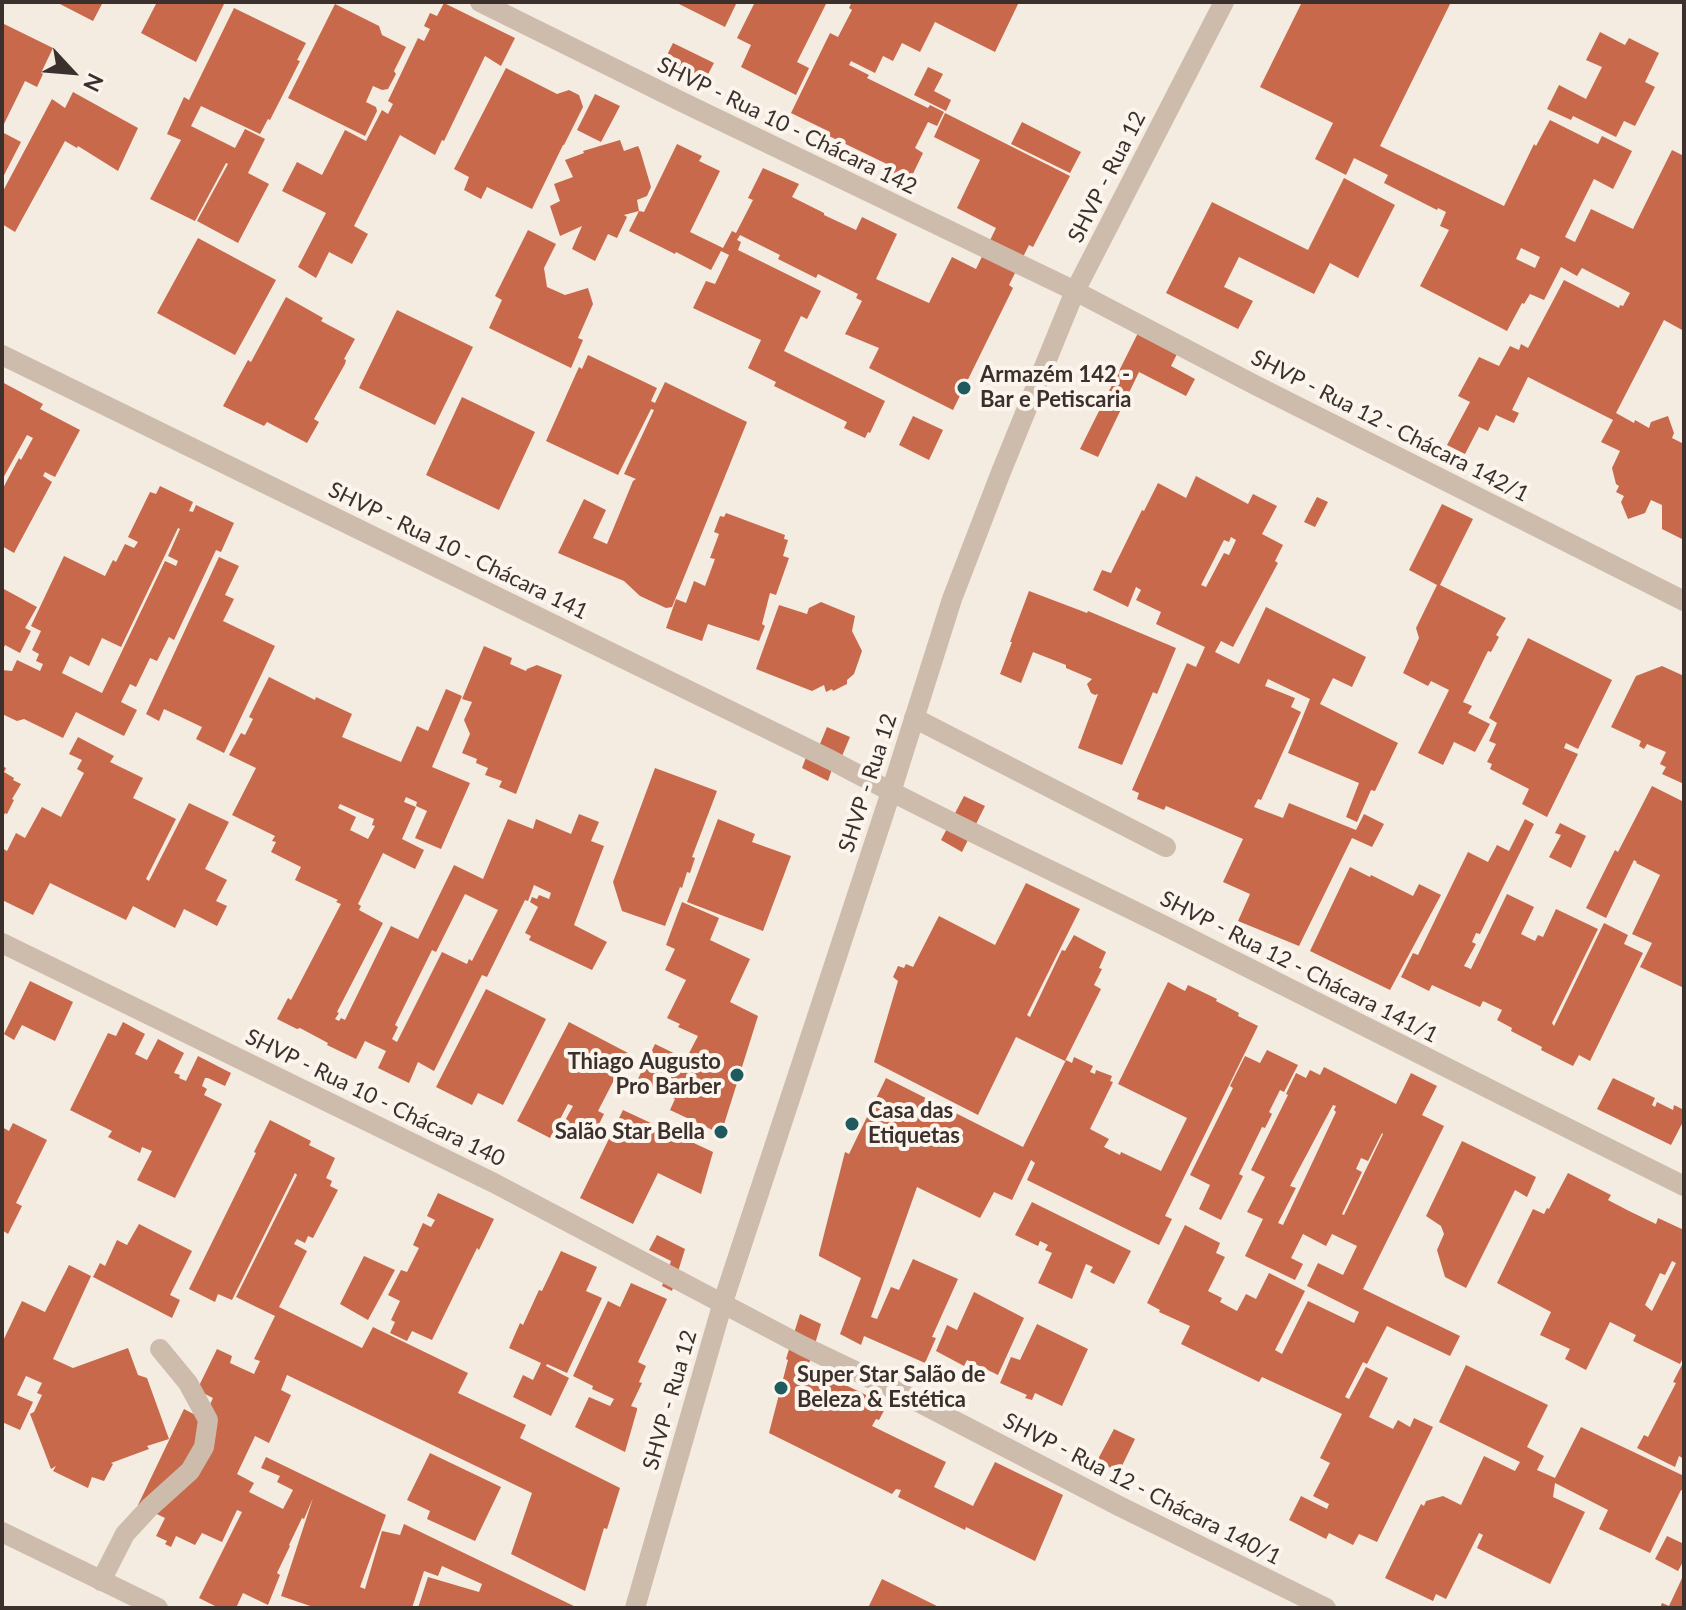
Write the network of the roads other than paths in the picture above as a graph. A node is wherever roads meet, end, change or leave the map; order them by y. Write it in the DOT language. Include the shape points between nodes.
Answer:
graph roads {
  1 [pos="480,2"];
  2 [pos="1224,2"];
  3 [pos="1075,291"];
  4 [pos="2,355"];
  5 [pos="1684,601"];
  6 [pos="914,718"];
  7 [pos="891,792"];
  8 [pos="1166,847"];
  9 [pos="2,943"];
  10 [pos="1684,1186"];
  11 [pos="723,1302"];
  12 [pos="160,1349"];
  13 [pos="2,1532"];
  14 [pos="101,1581"];
  15 [pos="158,1608"];
  16 [pos="635,1608"];
  17 [pos="1326,1608"];
  1 -- 3 [label="street, SHVP - Rua 10 - Chácara 142"];
  2 -- 3 [label="street, SHVP - Rua 12"];
  3 -- 5 [label="street, SHVP - Rua 12 - Chácara 142/1"];
  3 -- 6 [label="street, SHVP - Rua 12" via="952,599"];
  4 -- 7 [label="street, SHVP - Rua 10 - Chácara 141"];
  6 -- 7 [label="street, SHVP - Rua 12"];
  6 -- 8 [label="street"];
  7 -- 10 [label="street, SHVP - Rua 12 - Chácara 141/1"];
  7 -- 11 [label="street, SHVP - Rua 12"];
  9 -- 11 [label="street, SHVP - Rua 10 - Chácara 140" via="494,1183"];
  11 -- 16 [label="street, SHVP - Rua 12"];
  11 -- 17 [label="street, SHVP - Rua 12 - Chácara 140/1"];
  12 -- 14 [label="street" via="188,1383 208,1420 204,1447 190,1471 125,1534"];
  13 -- 14 [label="street"];
  14 -- 15 [label="street"];
}
